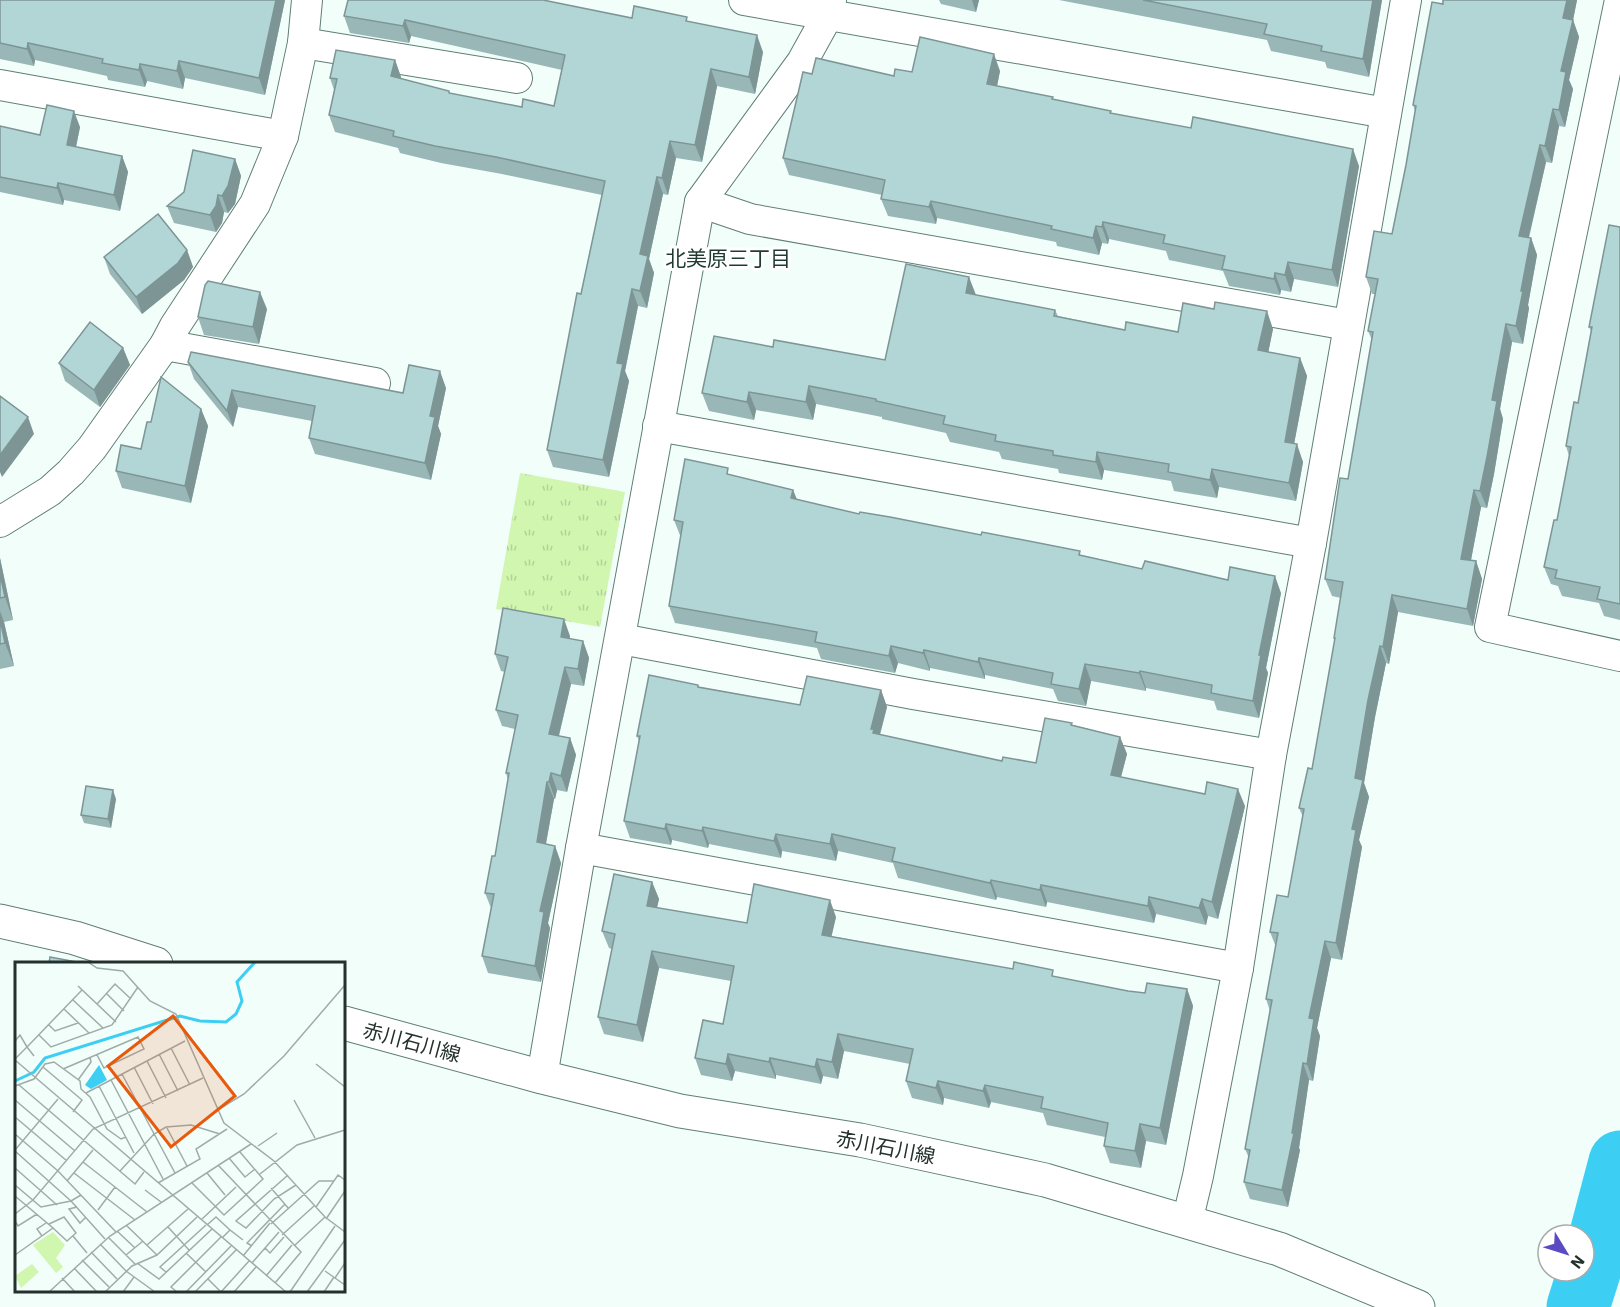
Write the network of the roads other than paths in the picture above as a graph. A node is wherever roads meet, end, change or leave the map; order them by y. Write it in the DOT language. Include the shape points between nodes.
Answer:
graph roads {
  1 [pos="307,0"];
  2 [pos="744,0"];
  3 [pos="1406,0"];
  4 [pos="1620,0"];
  5 [pos="829,8"];
  6 [pos="303,43"];
  7 [pos="517,78"];
  8 [pos="0,85"];
  9 [pos="1386,113"];
  10 [pos="283,136"];
  11 [pos="700,202"];
  12 [pos="1348,325"];
  13 [pos="165,345"];
  14 [pos="375,383"];
  15 [pos="658,426"];
  16 [pos="0,522"];
  17 [pos="1311,543"];
  18 [pos="621,639"];
  19 [pos="1620,656"];
  20 [pos="1271,755"];
  21 [pos="581,848"];
  22 [pos="0,921"];
  23 [pos="153,962"];
  24 [pos="1238,968"];
  25 [pos="345,1023"];
  26 [pos="542,1077"];
  27 [pos="1187,1222"];
  28 [pos="1418,1307"];
  1 -- 6 [label="street"];
  2 -- 5 [label="street"];
  3 -- 9 [label="street"];
  4 -- 19 [label="street" via="1490,627"];
  5 -- 9 [label="street"];
  5 -- 11 [label="street" via="802,62"];
  6 -- 7 [label="street"];
  6 -- 10 [label="street"];
  8 -- 10 [label="street"];
  9 -- 12 [label="street"];
  10 -- 13 [label="street" via="255,204"];
  11 -- 12 [label="street" via="750,219"];
  11 -- 15 [label="street"];
  12 -- 17 [label="street"];
  13 -- 14 [label="street"];
  13 -- 16 [label="street" via="71,472 50,491"];
  15 -- 17 [label="street"];
  15 -- 18 [label="street"];
  17 -- 20 [label="street"];
  18 -- 20 [label="street"];
  18 -- 21 [label="street"];
  20 -- 24 [label="street"];
  21 -- 24 [label="street"];
  21 -- 26 [label="street"];
  22 -- 23 [label="street" via="75,938"];
  24 -- 27 [label="street"];
  25 -- 26 [label="street, 赤川石川線"];
  26 -- 27 [label="street, 赤川石川線" via="680,1111 860,1140 1045,1180"];
  27 -- 28 [label="street, 赤川石川線" via="1279,1249"];
}
